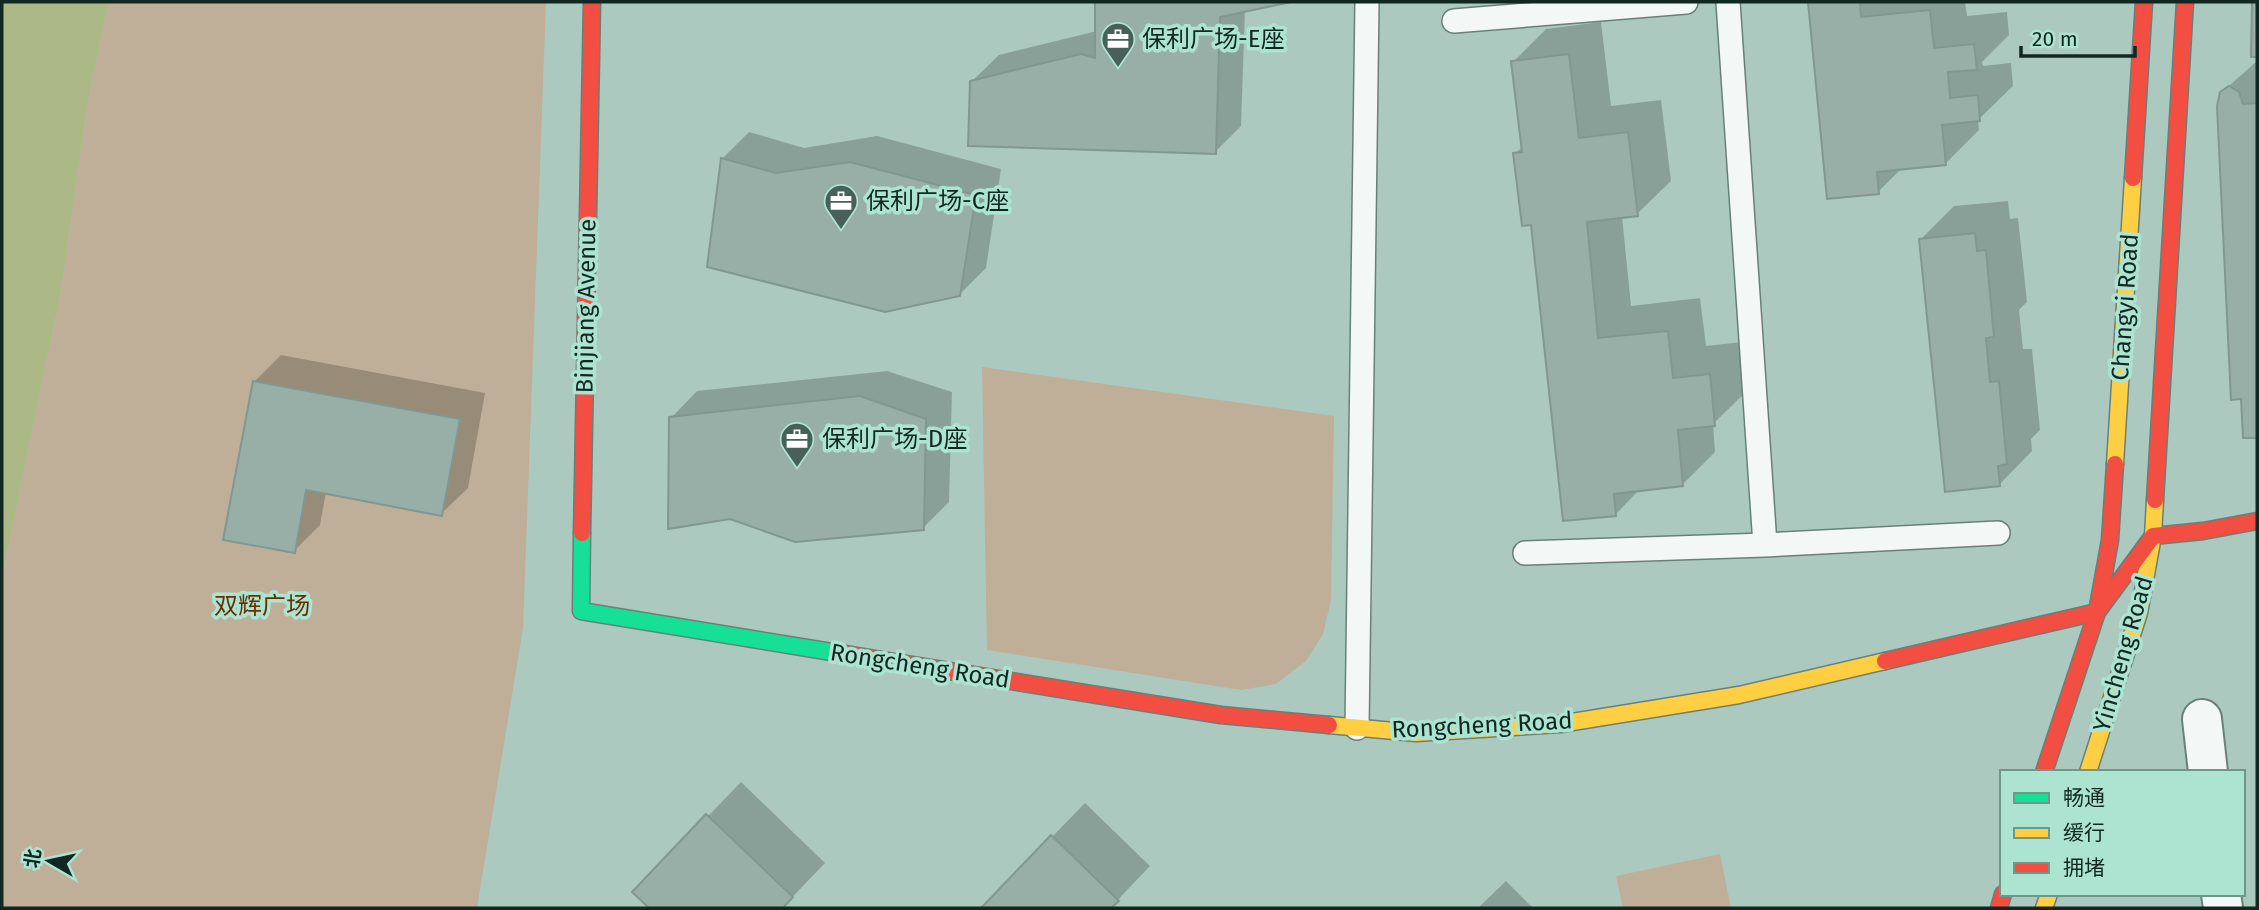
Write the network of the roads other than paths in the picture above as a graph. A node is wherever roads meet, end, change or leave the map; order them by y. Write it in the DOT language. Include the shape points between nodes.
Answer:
graph roads {
  1 [pos="592,2"];
  2 [pos="1367,2"];
  3 [pos="1686,2"];
  4 [pos="1728,2"];
  5 [pos="2144,2"];
  6 [pos="2185,2"];
  7 [pos="1454,21"];
  8 [pos="2257,521"];
  9 [pos="1998,533"];
  10 [pos="2153,536"];
  11 [pos="1765,545"];
  12 [pos="1525,553"];
  13 [pos="580,611"];
  14 [pos="2097,612"];
  15 [pos="2202,719"];
  16 [pos="1357,728"];
  17 [pos="2045,770"];
  18 [pos="2089,770"];
  19 [pos="2208,770"];
  1 -- 13 [label="street, Binjiang Avenue"];
  2 -- 16 [label="lane"];
  3 -- 7 [label="lane"];
  4 -- 11 [label="lane"];
  5 -- 14 [label="street, Changyi Road" via="2110,540"];
  6 -- 10 [label="street, Changyi Road"];
  8 -- 10 [label="street"];
  9 -- 11 [label="lane"];
  10 -- 14 [label="street"];
  10 -- 18 [label="street, Yincheng Road" via="2140,613"];
  11 -- 12 [label="lane"];
  13 -- 16 [label="street, Rongcheng Road" via="1221,715"];
  14 -- 16 [label="street, Rongcheng Road" via="1739,695 1560,724 1416,733"];
  14 -- 17 [label="street, Yincheng Road"];
  15 -- 19 [label="street"];
}
